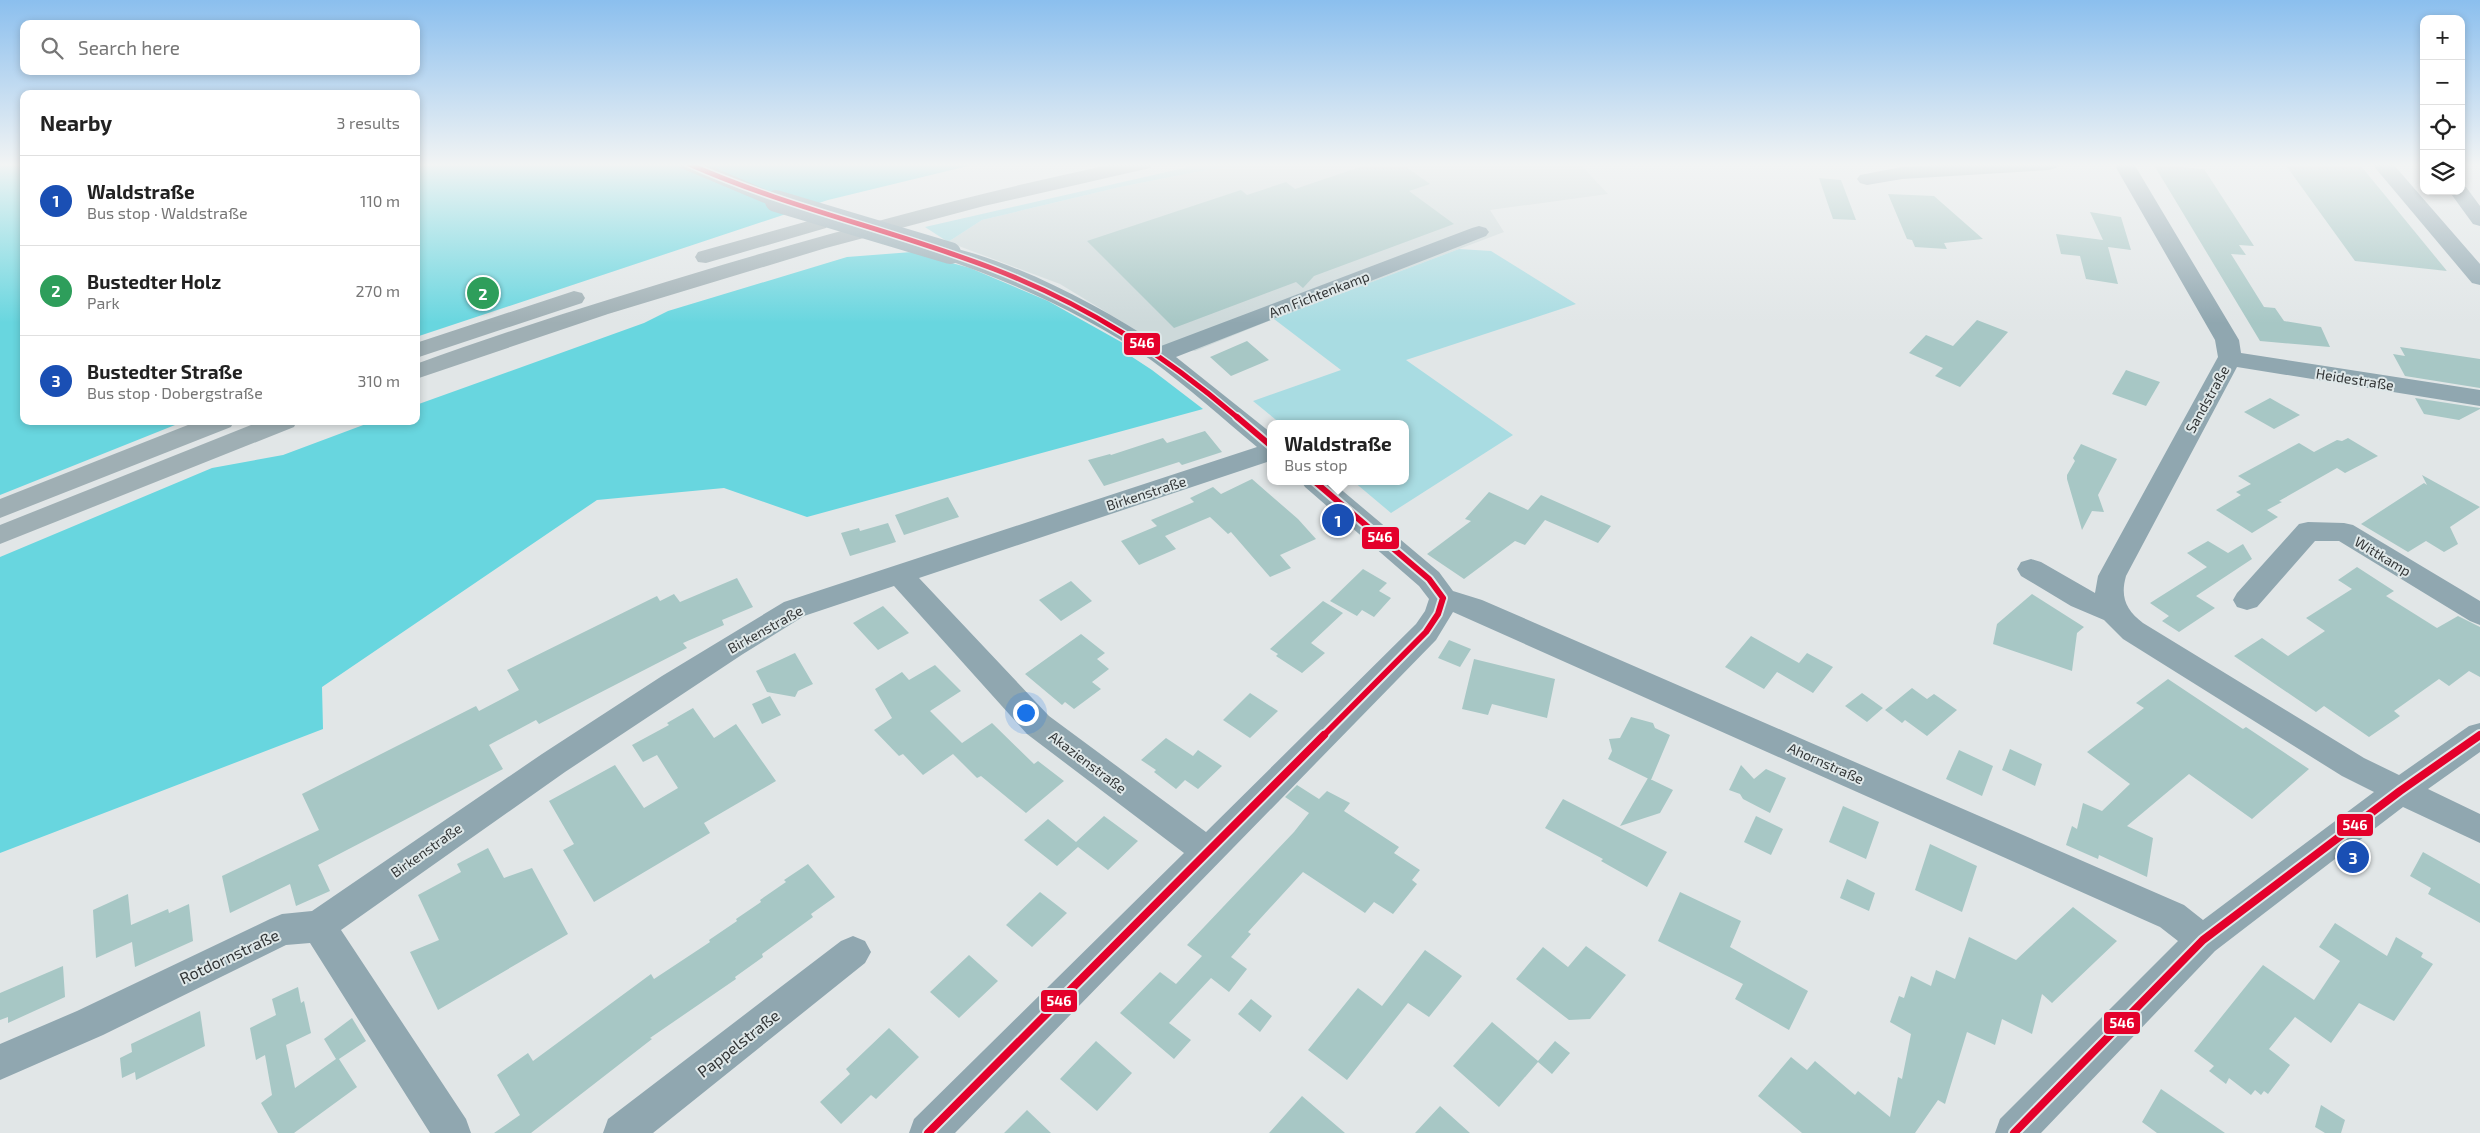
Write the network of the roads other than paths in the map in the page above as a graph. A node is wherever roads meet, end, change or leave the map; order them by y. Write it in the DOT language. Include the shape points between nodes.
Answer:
graph roads {
  1 [pos="829,217"];
  2 [pos="851,217"];
  3 [pos="915,217"];
  4 [pos="2155,217"];
  5 [pos="2428,217"];
  6 [pos="1479,232"];
  7 [pos="2479,276"];
  8 [pos="420,349"];
  9 [pos="1159,355"];
  10 [pos="2230,357"];
  11 [pos="420,371"];
  12 [pos="2480,398"];
  13 [pos="212,425"];
  14 [pos="275,425"];
  15 [pos="1267,442"];
  16 [pos="1267,453"];
  17 [pos="1319,485"];
  18 [pos="0,509"];
  19 [pos="0,535"];
  20 [pos="2031,569"];
  21 [pos="899,574"];
  22 [pos="1443,598"];
  23 [pos="2248,600"];
  24 [pos="2114,613"];
  25 [pos="2480,614"];
  26 [pos="2480,735"];
  27 [pos="2400,791"];
  28 [pos="2480,829"];
  29 [pos="1206,851"];
  30 [pos="319,926"];
  31 [pos="2203,940"];
  32 [pos="854,952"];
  33 [pos="0,1062"];
  34 [pos="452,1133"];
  35 [pos="622,1133"];
  36 [pos="928,1133"];
  37 [pos="2014,1133"];
  1 -- 9 [label="street, bridge" via="950,253 1035,285 1115,327"];
  2 -- 8 [label="highway" via="778,235"];
  3 -- 11 [label="highway" via="609,306"];
  4 -- 10 [label="street, Sandstraße" via="2228,340"];
  5 -- 7 [label="street"];
  6 -- 9 [label="street, Am Fichtenkamp"];
  9 -- 15 [label="street"];
  10 -- 12 [label="street, Heidestraße"];
  10 -- 24 [label="street, Sandstraße" via="2112,576 2108,590"];
  13 -- 18 [label="highway"];
  14 -- 19 [label="highway"];
  16 -- 21 [label="street, Birkenstraße"];
  17 -- 22 [label="street" via="1429,580"];
  20 -- 24 [label="street" via="2081,599"];
  21 -- 29 [label="street, Akazienstraße" via="1038,725"];
  21 -- 30 [label="street, Birkenstraße" via="794,610 732,647 449,833"];
  22 -- 29 [label="street" via="1438,614 1426,632"];
  22 -- 31 [label="street, Ahornstraße" via="1481,610 2172,916"];
  23 -- 25 [label="street, Wittkamp" via="2308,531 2344,532"];
  24 -- 27 [label="street" via="2133,631 2353,768"];
  26 -- 27 [label="street"];
  27 -- 28 [label="street"];
  27 -- 31 [label="street"];
  29 -- 36 [label="street"];
  30 -- 33 [label="street, Rotdornstraße" via="282,930 90,1023"];
  30 -- 34 [label="street"];
  31 -- 37 [label="street"];
  32 -- 35 [label="street, Pappelstraße"];
}
